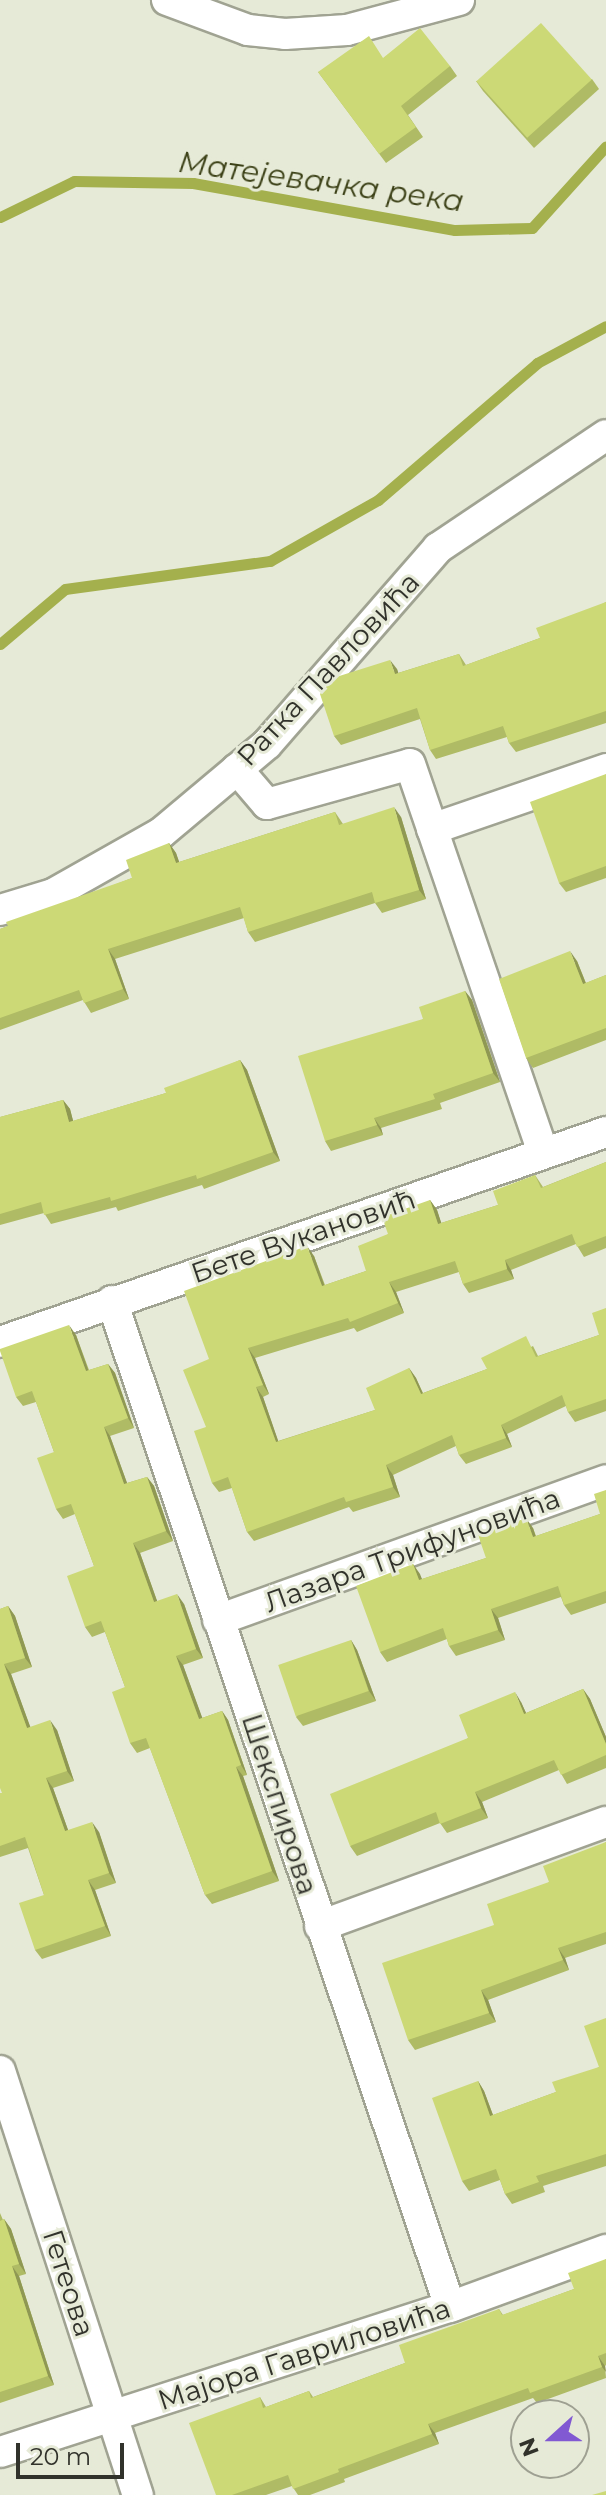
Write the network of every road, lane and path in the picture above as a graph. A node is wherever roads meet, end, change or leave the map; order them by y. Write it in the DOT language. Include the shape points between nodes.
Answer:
graph roads {
  1 [pos="167,0"];
  2 [pos="459,0"];
  3 [pos="606,435"];
  4 [pos="237,769"];
  5 [pos="606,769"];
  6 [pos="432,829"];
  7 [pos="0,910"];
  8 [pos="606,1132"];
  9 [pos="543,1153"];
  10 [pos="112,1301"];
  11 [pos="0,1342"];
  12 [pos="606,1480"];
  13 [pos="218,1620"];
  14 [pos="606,1822"];
  15 [pos="320,1926"];
  16 [pos="0,2071"];
  17 [pos="606,2250"];
  18 [pos="450,2307"];
  19 [pos="112,2417"];
  20 [pos="0,2452"];
  21 [pos="138,2495"];
  1 -- 2 [label="street" via="248,30 314,34"];
  3 -- 4 [label="street, Ратка Павловића" via="438,548 267,744"];
  4 -- 6 [label="street" via="267,804 410,764"];
  4 -- 7 [label="street, Ратка Павловића" via="161,833 53,894"];
  5 -- 6 [label="street"];
  6 -- 9 [label="street"];
  8 -- 9 [label="street, Бете Вукановић"];
  9 -- 10 [label="street, Бете Вукановић"];
  10 -- 11 [label="street, Бете Вукановић"];
  10 -- 13 [label="street, Шекспирова"];
  12 -- 13 [label="street, Лазара Трифуновића"];
  13 -- 15 [label="street, Шекспирова"];
  14 -- 15 [label="street"];
  15 -- 18 [label="street, Шекспирова"];
  16 -- 19 [label="street, Гетеова"];
  17 -- 18 [label="street, Мајора Гавриловића"];
  18 -- 19 [label="street, Мајора Гавриловића"];
  19 -- 20 [label="street, Мајора Гавриловића"];
  19 -- 21 [label="street, Гетеова"];
}
